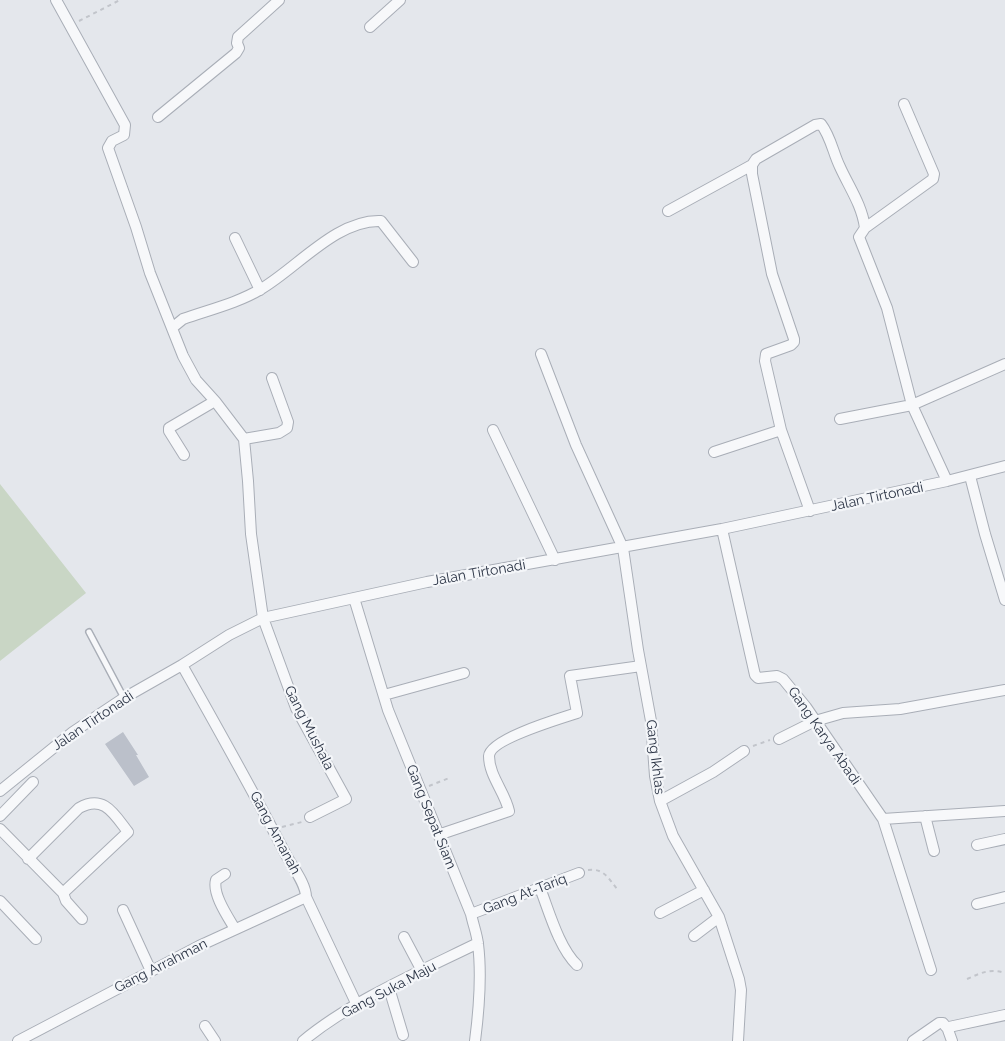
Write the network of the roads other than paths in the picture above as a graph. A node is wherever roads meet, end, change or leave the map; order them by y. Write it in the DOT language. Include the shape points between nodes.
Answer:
graph roads {
  1 [pos="56,0"];
  2 [pos="279,0"];
  3 [pos="400,0"];
  4 [pos="370,27"];
  5 [pos="904,104"];
  6 [pos="158,117"];
  7 [pos="752,164"];
  8 [pos="668,211"];
  9 [pos="865,228"];
  10 [pos="235,238"];
  11 [pos="413,262"];
  12 [pos="260,290"];
  13 [pos="172,328"];
  14 [pos="541,354"];
  15 [pos="1005,364"];
  16 [pos="272,378"];
  17 [pos="215,400"];
  18 [pos="912,405"];
  19 [pos="840,419"];
  20 [pos="493,430"];
  21 [pos="781,430"];
  22 [pos="244,440"];
  23 [pos="714,452"];
  24 [pos="184,455"];
  25 [pos="1005,466"];
  26 [pos="970,476"];
  27 [pos="947,481"];
  28 [pos="810,511"];
  29 [pos="722,529"];
  30 [pos="623,548"];
  31 [pos="556,560"];
  32 [pos="354,598"];
  33 [pos="1005,600"];
  34 [pos="263,618"];
  35 [pos="89,632"];
  36 [pos="182,665"];
  37 [pos="641,666"];
  38 [pos="464,673"];
  39 [pos="1005,690"];
  40 [pos="384,695"];
  41 [pos="124,698"];
  42 [pos="815,720"];
  43 [pos="779,739"];
  44 [pos="744,751"];
  45 [pos="33,782"];
  46 [pos="0,791"];
  47 [pos="660,801"];
  48 [pos="1005,811"];
  49 [pos="0,816"];
  50 [pos="926,816"];
  51 [pos="310,817"];
  52 [pos="882,819"];
  53 [pos="0,829"];
  54 [pos="438,835"];
  55 [pos="1005,839"];
  56 [pos="977,845"];
  57 [pos="934,850"];
  58 [pos="28,859"];
  59 [pos="579,873"];
  60 [pos="224,874"];
  61 [pos="540,888"];
  62 [pos="704,890"];
  63 [pos="63,893"];
  64 [pos="306,897"];
  65 [pos="1005,897"];
  66 [pos="0,901"];
  67 [pos="977,904"];
  68 [pos="123,910"];
  69 [pos="660,913"];
  70 [pos="471,914"];
  71 [pos="718,917"];
  72 [pos="82,919"];
  73 [pos="235,929"];
  74 [pos="694,936"];
  75 [pos="404,937"];
  76 [pos="36,939"];
  77 [pos="478,944"];
  78 [pos="577,965"];
  79 [pos="931,970"];
  80 [pos="152,971"];
  81 [pos="422,971"];
  82 [pos="389,988"];
  83 [pos="357,1005"];
  84 [pos="1005,1016"];
  85 [pos="205,1026"];
  86 [pos="947,1027"];
  87 [pos="403,1035"];
  88 [pos="477,1040"];
  89 [pos="18,1041"];
  90 [pos="216,1041"];
  91 [pos="302,1041"];
  92 [pos="738,1041"];
  93 [pos="913,1041"];
  94 [pos="952,1041"];
  1 -- 13 [label="street" via="125,126 124,135 112,141 108,148"];
  2 -- 6 [label="street" via="238,37 240,48 236,52"];
  3 -- 4 [label="street"];
  5 -- 9 [label="street" via="933,178"];
  7 -- 8 [label="street"];
  7 -- 9 [label="street" via="814,125 821,124 860,207"];
  7 -- 21 [label="street" via="772,274 794,339 791,345 766,354 765,358"];
  9 -- 18 [label="street" via="859,237 887,308"];
  10 -- 12 [label="street"];
  11 -- 12 [label="street" via="381,221 359,223 338,233"];
  12 -- 13 [label="street" via="183,320"];
  13 -- 17 [label="street" via="196,380"];
  14 -- 30 [label="street, Gang Ikhlas" via="576,445"];
  15 -- 18 [label="street"];
  16 -- 22 [label="street" via="288,422 287,428 279,433"];
  17 -- 22 [label="street"];
  17 -- 24 [label="street" via="168,428"];
  18 -- 19 [label="street"];
  18 -- 27 [label="street"];
  20 -- 31 [label="street"];
  21 -- 23 [label="street"];
  21 -- 28 [label="street"];
  22 -- 34 [label="street" via="251,534"];
  25 -- 26 [label="street, Jalan Tirtonadi"];
  26 -- 27 [label="street, Jalan Tirtonadi"];
  26 -- 33 [label="street"];
  27 -- 28 [label="street, Jalan Tirtonadi"];
  28 -- 29 [label="street, Jalan Tirtonadi"];
  29 -- 30 [label="street, Jalan Tirtonadi"];
  29 -- 42 [label="street, Gang Karya Abadi" via="755,675 758,678 777,676 783,679"];
  30 -- 31 [label="street, Jalan Tirtonadi"];
  30 -- 37 [label="street, Gang Ikhlas"];
  31 -- 32 [label="street, Jalan Tirtonadi"];
  32 -- 34 [label="street, Jalan Tirtonadi"];
  32 -- 40 [label="street, Gang Sepat Siam"];
  34 -- 36 [label="street, Jalan Tirtonadi"];
  34 -- 51 [label="street, Gang Mushala" via="296,708 346,799"];
  35 -- 41 [label="lane"];
  36 -- 41 [label="street, Jalan Tirtonadi"];
  36 -- 64 [label="street, Gang Amanah" via="304,885"];
  37 -- 47 [label="street, Gang Ikhlas"];
  37 -- 54 [label="street" via="570,676 577,713 512,737 490,751 494,774 509,811"];
  38 -- 40 [label="street"];
  39 -- 42 [label="street" via="900,709 843,713"];
  40 -- 54 [label="street, Gang Sepat Siam"];
  41 -- 46 [label="street, Jalan Tirtonadi" via="73,732"];
  42 -- 43 [label="street"];
  42 -- 52 [label="street, Gang Karya Abadi"];
  44 -- 47 [label="street"];
  45 -- 49 [label="street"];
  47 -- 62 [label="street, Gang Ikhlas" via="673,836"];
  48 -- 50 [label="street"];
  50 -- 52 [label="street"];
  50 -- 57 [label="street"];
  52 -- 79 [label="street, Gang Karya Abadi"];
  53 -- 58 [label="street"];
  54 -- 70 [label="street, Gang Sepat Siam"];
  55 -- 56 [label="street"];
  58 -- 63 [label="street"];
  58 -- 63 [label="street" via="87,803 97,802 111,811 128,832"];
  59 -- 61 [label="street, Gang At-Tariq"];
  60 -- 73 [label="street" via="214,883 221,905"];
  61 -- 70 [label="street, Gang At-Tariq"];
  61 -- 78 [label="street" via="570,959"];
  62 -- 69 [label="street"];
  62 -- 71 [label="street, Gang Ikhlas"];
  63 -- 72 [label="street"];
  64 -- 73 [label="street, Gang Arrahman"];
  64 -- 83 [label="street, Gang Amanah"];
  65 -- 67 [label="street"];
  66 -- 76 [label="street"];
  68 -- 80 [label="street"];
  70 -- 77 [label="street, Gang Sepat Siam"];
  71 -- 74 [label="street"];
  71 -- 92 [label="street, Gang Ikhlas" via="741,990"];
  73 -- 80 [label="street, Gang Arrahman"];
  75 -- 81 [label="street"];
  77 -- 81 [label="street, Gang Suka Maju"];
  77 -- 88 [label="street, Gang Sepat Siam"];
  80 -- 89 [label="street, Gang Arrahman"];
  81 -- 82 [label="street, Gang Suka Maju"];
  82 -- 83 [label="street, Gang Suka Maju"];
  82 -- 87 [label="street"];
  83 -- 91 [label="street, Gang Suka Maju"];
  84 -- 86 [label="street"];
  85 -- 90 [label="street"];
  86 -- 93 [label="street" via="943,1023 936,1024"];
  86 -- 94 [label="street"];
}
